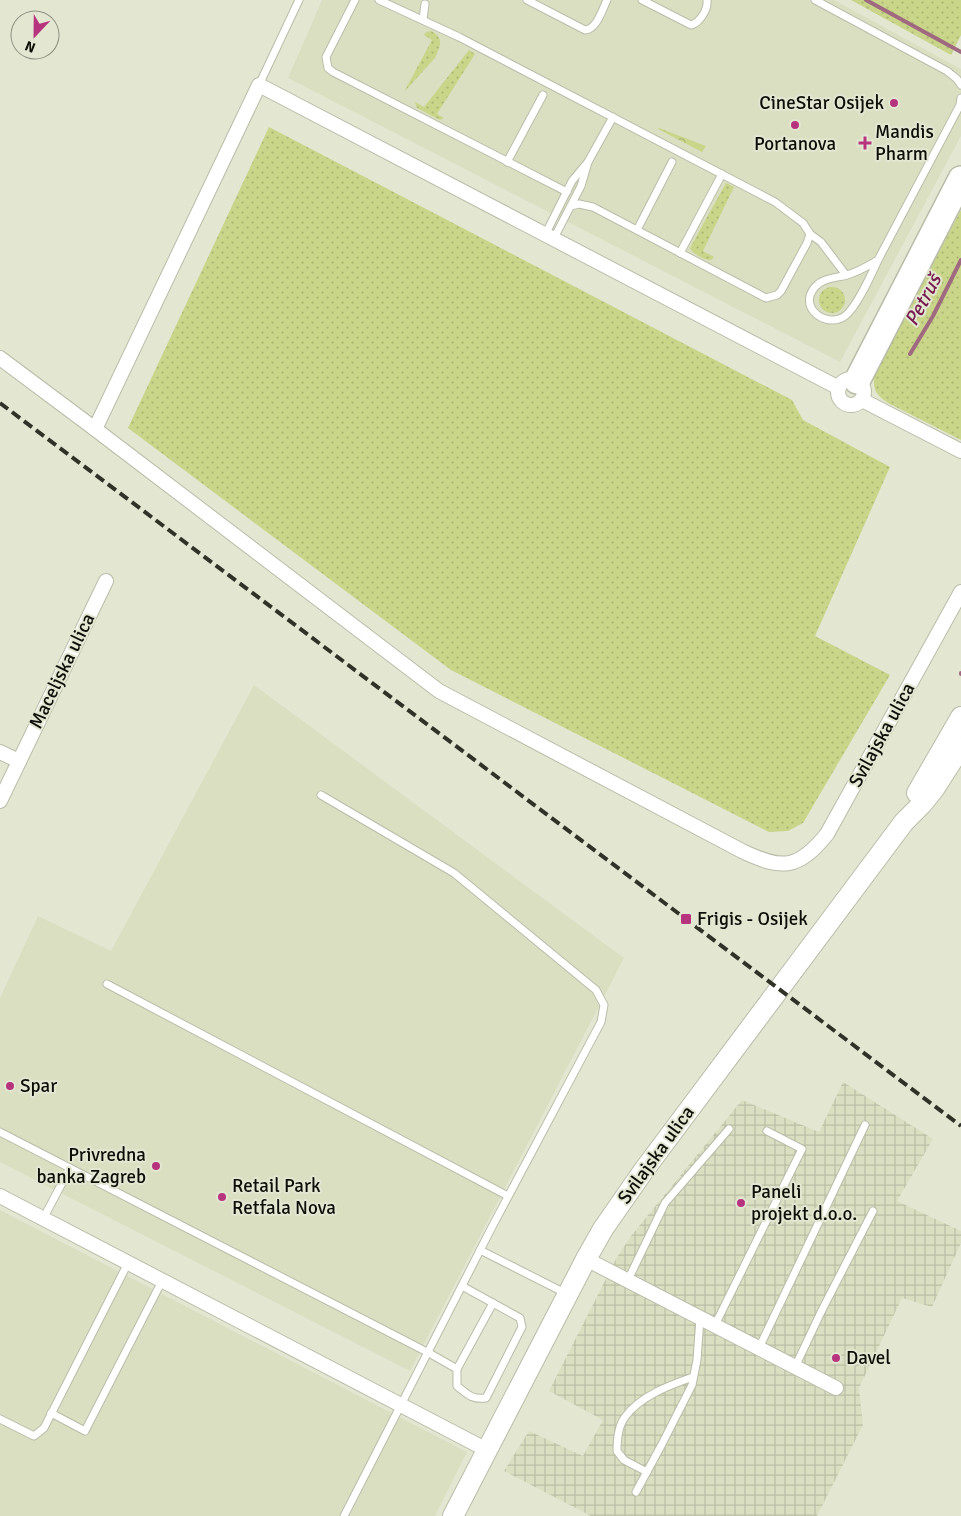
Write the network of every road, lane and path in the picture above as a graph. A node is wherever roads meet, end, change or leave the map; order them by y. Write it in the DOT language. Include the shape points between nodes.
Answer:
graph roads {
  1 [pos="299,0"];
  2 [pos="355,0"];
  3 [pos="379,0"];
  4 [pos="527,0"];
  5 [pos="606,0"];
  6 [pos="642,0"];
  7 [pos="707,0"];
  8 [pos="815,0"];
  9 [pos="425,4"];
  10 [pos="423,19"];
  11 [pos="258,85"];
  12 [pos="961,85"];
  13 [pos="543,96"];
  14 [pos="961,98"];
  15 [pos="613,117"];
  16 [pos="507,162"];
  17 [pos="588,162"];
  18 [pos="672,162"];
  19 [pos="722,174"];
  20 [pos="961,179"];
  21 [pos="567,192"];
  22 [pos="571,206"];
  23 [pos="637,230"];
  24 [pos="810,234"];
  25 [pos="549,238"];
  26 [pos="680,253"];
  27 [pos="878,260"];
  28 [pos="846,275"];
  29 [pos="0,358"];
  30 [pos="852,390"];
  31 [pos="95,429"];
  32 [pos="960,451"];
  33 [pos="106,581"];
  34 [pos="961,592"];
  35 [pos="961,716"];
  36 [pos="961,747"];
  37 [pos="0,752"];
  38 [pos="19,761"];
  39 [pos="321,795"];
  40 [pos="0,801"];
  41 [pos="904,822"];
  42 [pos="107,984"];
  43 [pos="865,1125"];
  44 [pos="729,1129"];
  45 [pos="767,1131"];
  46 [pos="0,1132"];
  47 [pos="70,1168"];
  48 [pos="0,1196"];
  49 [pos="508,1196"];
  50 [pos="872,1211"];
  51 [pos="43,1219"];
  52 [pos="480,1250"];
  53 [pos="586,1259"];
  54 [pos="128,1263"];
  55 [pos="628,1280"];
  56 [pos="162,1281"];
  57 [pos="462,1286"];
  58 [pos="567,1294"];
  59 [pos="493,1303"];
  60 [pos="700,1317"];
  61 [pos="715,1325"];
  62 [pos="759,1348"];
  63 [pos="429,1353"];
  64 [pos="795,1367"];
  65 [pos="457,1369"];
  66 [pos="693,1378"];
  67 [pos="836,1388"];
  68 [pos="401,1405"];
  69 [pos="51,1413"];
  70 [pos="0,1419"];
  71 [pos="487,1450"];
  72 [pos="647,1472"];
  73 [pos="636,1492"];
  74 [pos="344,1516"];
  75 [pos="453,1516"];
  1 -- 11 [label="lane"];
  2 -- 16 [label="lane" via="326,57 328,68"];
  3 -- 10 [label="lane"];
  4 -- 5 [label="lane" via="585,30 594,24"];
  6 -- 7 [label="lane" via="691,25 698,22"];
  8 -- 12 [label="lane" via="947,71"];
  9 -- 10 [label="lane"];
  10 -- 15 [label="lane"];
  11 -- 25 [label="street"];
  11 -- 31 [label="street"];
  13 -- 16 [label="lane"];
  14 -- 27 [label="lane"];
  15 -- 17 [label="lane"];
  15 -- 19 [label="lane"];
  16 -- 21 [label="lane"];
  17 -- 21 [label="lane"];
  17 -- 22 [label="lane" via="585,178"];
  18 -- 23 [label="lane"];
  19 -- 24 [label="lane" via="786,209 803,223"];
  19 -- 26 [label="lane"];
  20 -- 30 [label="highway"];
  21 -- 25 [label="lane"];
  22 -- 23 [label="lane" via="586,205"];
  22 -- 25 [label="lane"];
  23 -- 26 [label="lane"];
  24 -- 26 [label="lane" via="781,291 771,298 760,296"];
  24 -- 28 [label="lane" via="821,242"];
  25 -- 30 [label="street"];
  27 -- 28 [label="lane"];
  27 -- 28 [label="lane" via="848,314 835,320 817,315 811,309 809,299 815,286"];
  29 -- 31 [label="street"];
  30 -- 32 [label="street"];
  31 -- 34 [label="street, Svilajska ulica" via="439,691 742,851 775,864 789,864 804,858 826,834"];
  33 -- 38 [label="street, Maceljska ulica"];
  35 -- 41 [label="main road, Svilajska ulica" via="921,785"];
  36 -- 41 [label="main road, Svilajska ulica" via="934,789"];
  37 -- 38 [label="street"];
  38 -- 40 [label="street, Maceljska ulica"];
  39 -- 49 [label="lane" via="454,873 596,990 604,1005 601,1022"];
  41 -- 53 [label="main road, Svilajska ulica" via="644,1170"];
  42 -- 49 [label="lane"];
  43 -- 62 [label="lane"];
  44 -- 55 [label="lane" via="665,1203"];
  45 -- 61 [label="lane" via="802,1149"];
  46 -- 47 [label="lane"];
  47 -- 51 [label="lane"];
  47 -- 63 [label="lane"];
  48 -- 51 [label="street"];
  49 -- 52 [label="lane"];
  50 -- 64 [label="lane"];
  51 -- 54 [label="street"];
  52 -- 57 [label="lane"];
  52 -- 58 [label="lane"];
  53 -- 55 [label="street"];
  53 -- 58 [label="main road, Svilajska ulica"];
  54 -- 56 [label="street"];
  54 -- 69 [label="lane"];
  55 -- 60 [label="street"];
  56 -- 68 [label="street"];
  56 -- 69 [label="lane" via="85,1431"];
  57 -- 59 [label="lane"];
  57 -- 63 [label="lane"];
  58 -- 71 [label="main road, Svilajska ulica"];
  59 -- 65 [label="lane"];
  59 -- 65 [label="lane" via="520,1318 522,1327 486,1398 477,1399 456,1386"];
  60 -- 61 [label="street"];
  60 -- 66 [label="lane"];
  61 -- 62 [label="street"];
  62 -- 64 [label="street"];
  63 -- 65 [label="lane"];
  63 -- 68 [label="lane"];
  64 -- 67 [label="street"];
  66 -- 72 [label="lane"];
  66 -- 72 [label="lane" via="638,1403 624,1418 616,1451 624,1460"];
  68 -- 71 [label="street"];
  68 -- 74 [label="lane"];
  69 -- 70 [label="lane" via="44,1428 34,1436"];
  71 -- 75 [label="main road, Svilajska ulica"];
  72 -- 73 [label="lane"];
}
